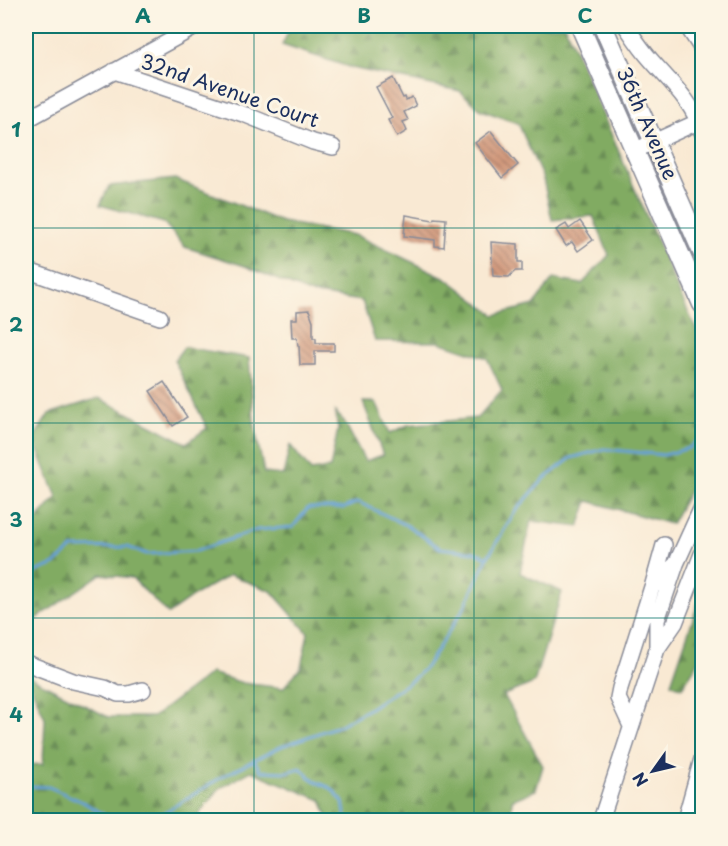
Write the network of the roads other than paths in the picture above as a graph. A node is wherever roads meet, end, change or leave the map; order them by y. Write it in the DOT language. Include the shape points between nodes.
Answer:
graph roads {
  1 [pos="197,26"];
  2 [pos="580,26"];
  3 [pos="603,26"];
  4 [pos="626,26"];
  5 [pos="687,26"];
  6 [pos="702,49"];
  7 [pos="114,71"];
  8 [pos="26,120"];
  9 [pos="701,124"];
  10 [pos="655,141"];
  11 [pos="333,147"];
  12 [pos="636,150"];
  13 [pos="702,252"];
  14 [pos="26,270"];
  15 [pos="702,303"];
  16 [pos="160,317"];
  17 [pos="702,507"];
  18 [pos="664,545"];
  19 [pos="702,554"];
  20 [pos="676,564"];
  21 [pos="698,574"];
  22 [pos="652,587"];
  23 [pos="657,649"];
  24 [pos="26,663"];
  25 [pos="143,690"];
  26 [pos="631,726"];
  27 [pos="702,759"];
  28 [pos="700,783"];
  29 [pos="601,820"];
  30 [pos="685,820"];
  1 -- 7 [label="street"];
  2 -- 12 [label="main road, 36th Avenue"];
  3 -- 10 [label="main road, 36th Avenue"];
  4 -- 9 [label="street, 36th Avenue" via="687,100"];
  5 -- 6 [label="street"];
  7 -- 8 [label="street"];
  7 -- 11 [label="street, 32nd Avenue Court"];
  9 -- 10 [label="street"];
  10 -- 12 [label="street"];
  10 -- 13 [label="main road, 36th Avenue"];
  12 -- 15 [label="main road, 36th Avenue"];
  14 -- 16 [label="street"];
  17 -- 20 [label="street"];
  18 -- 22 [label="street"];
  19 -- 21 [label="street"];
  20 -- 22 [label="street"];
  20 -- 23 [label="street" via="657,620"];
  21 -- 23 [label="street" via="675,623"];
  22 -- 26 [label="street" via="618,698"];
  23 -- 26 [label="street"];
  24 -- 25 [label="street" via="118,694"];
  26 -- 29 [label="street"];
  27 -- 28 [label="street"];
  28 -- 30 [label="street"];
}
